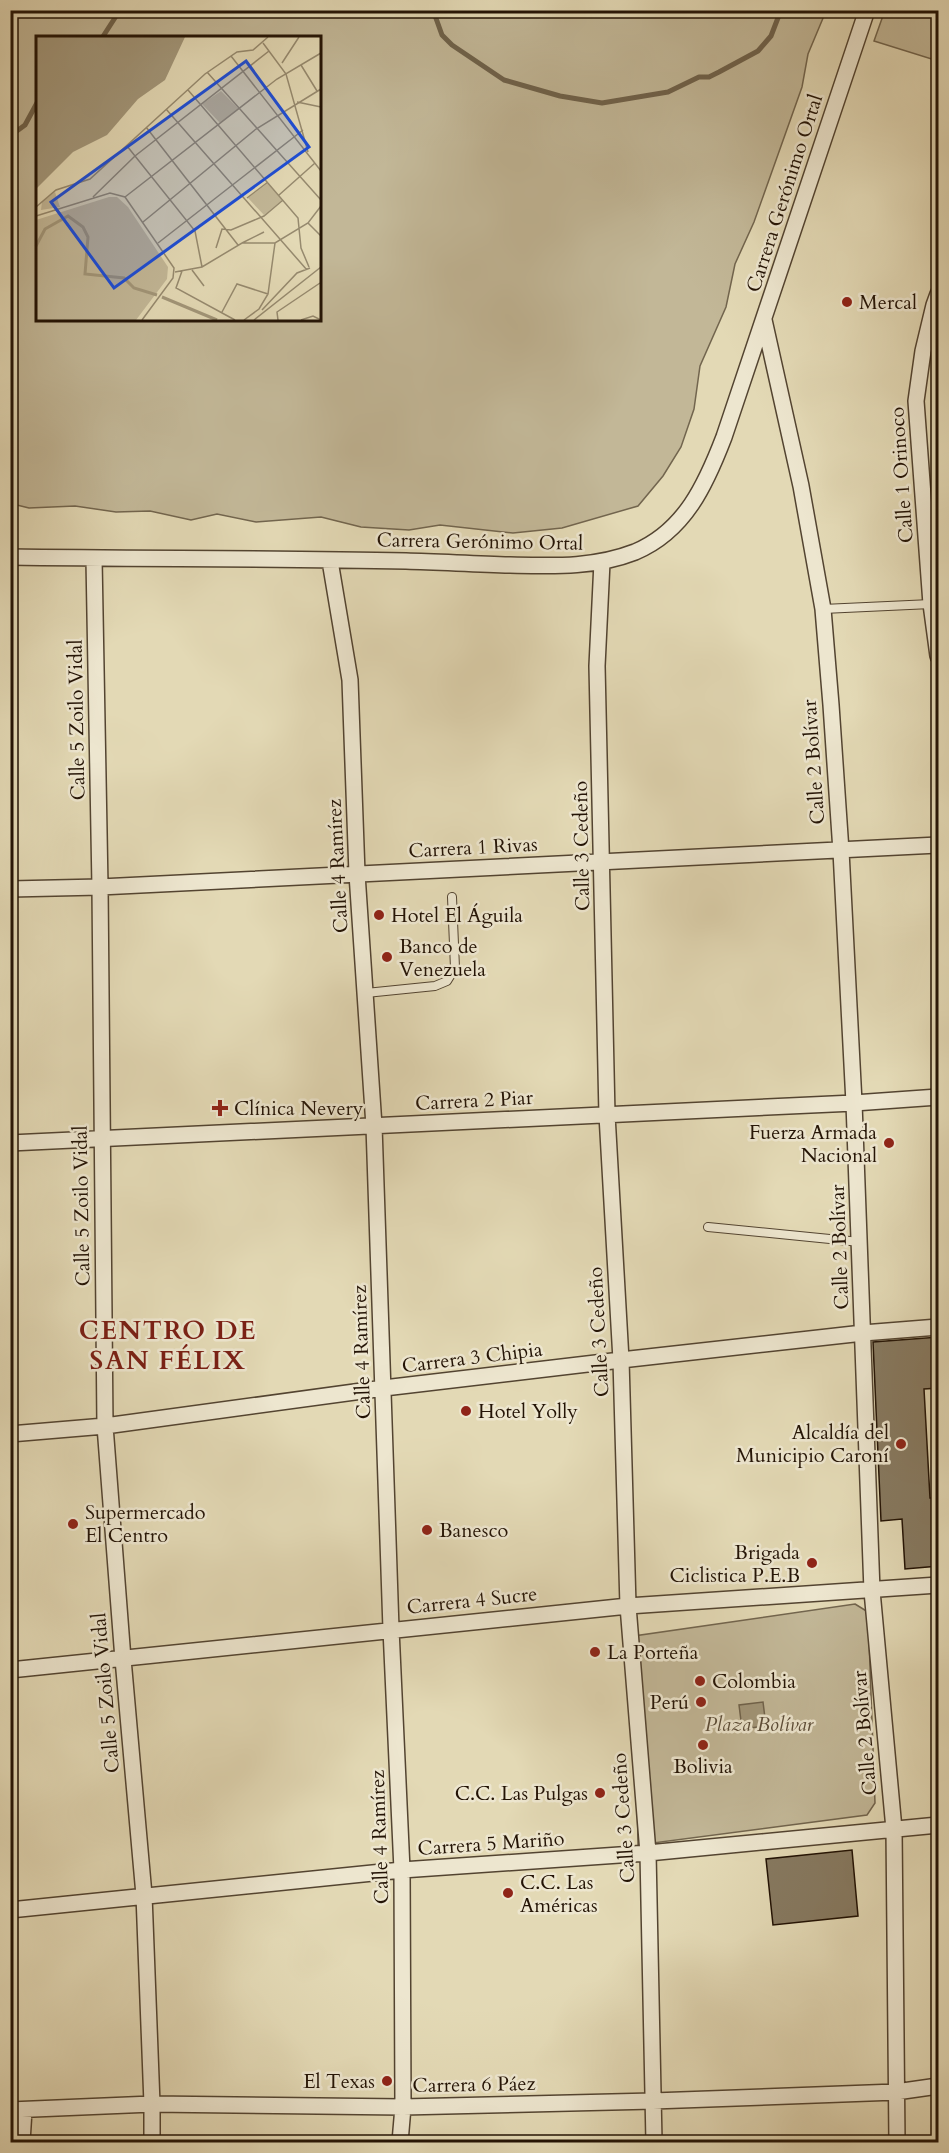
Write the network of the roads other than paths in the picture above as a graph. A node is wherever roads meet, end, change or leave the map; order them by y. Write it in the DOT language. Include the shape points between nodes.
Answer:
graph roads {
  1 [pos="867,10"];
  2 [pos="937,302"];
  3 [pos="764,320"];
  4 [pos="10,557"];
  5 [pos="94,559"];
  6 [pos="330,561"];
  7 [pos="602,562"];
  8 [pos="931,604"];
  9 [pos="823,609"];
  10 [pos="939,656"];
  11 [pos="939,845"];
  12 [pos="841,851"];
  13 [pos="603,862"];
  14 [pos="357,874"];
  15 [pos="100,887"];
  16 [pos="10,889"];
  17 [pos="452,897"];
  18 [pos="366,993"];
  19 [pos="939,1096"];
  20 [pos="854,1103"];
  21 [pos="607,1115"];
  22 [pos="374,1125"];
  23 [pos="101,1139"];
  24 [pos="10,1143"];
  25 [pos="708,1227"];
  26 [pos="860,1242"];
  27 [pos="939,1327"];
  28 [pos="863,1333"];
  29 [pos="621,1360"];
  30 [pos="384,1388"];
  31 [pos="105,1426"];
  32 [pos="10,1434"];
  33 [pos="939,1585"];
  34 [pos="872,1591"];
  35 [pos="628,1606"];
  36 [pos="391,1629"];
  37 [pos="123,1659"];
  38 [pos="10,1670"];
  39 [pos="939,1825"];
  40 [pos="894,1829"];
  41 [pos="648,1853"];
  42 [pos="402,1870"];
  43 [pos="144,1895"];
  44 [pos="10,1910"];
  45 [pos="939,2086"];
  46 [pos="896,2092"];
  47 [pos="653,2101"];
  48 [pos="153,2104"];
  49 [pos="403,2107"];
  50 [pos="17,2110"];
  51 [pos="22,2142"];
  52 [pos="152,2142"];
  53 [pos="400,2142"];
  54 [pos="654,2142"];
  55 [pos="897,2142"];
  1 -- 3 [label="street, Carrera Gerónimo Ortal"];
  2 -- 8 [label="street, Calle 1 Orinoco" via="923,351 916,401"];
  3 -- 7 [label="street, Carrera Gerónimo Ortal" via="724,437 700,493 680,520 652,543"];
  3 -- 9 [label="street, Calle 2 Bolívar" via="801,486"];
  4 -- 5 [label="street, Carrera Gerónimo Ortal"];
  5 -- 6 [label="street, Carrera Gerónimo Ortal"];
  5 -- 15 [label="street, Calle 5 Zoilo Vidal"];
  6 -- 7 [label="street, Carrera Gerónimo Ortal" via="572,567"];
  6 -- 14 [label="street, Calle 4 Ramírez" via="350,680"];
  7 -- 13 [label="street, Calle 3 Cedeño" via="597,666"];
  8 -- 9 [label="lane"];
  8 -- 10 [label="street, Calle 1 Orinoco"];
  9 -- 12 [label="street, Calle 2 Bolívar"];
  11 -- 12 [label="street, Carrera 1 Rivas"];
  12 -- 13 [label="street, Carrera 1 Rivas"];
  12 -- 20 [label="street, Calle 2 Bolívar"];
  13 -- 14 [label="street, Carrera 1 Rivas"];
  13 -- 21 [label="street, Calle 3 Cedeño"];
  14 -- 15 [label="street, Carrera 1 Rivas"];
  14 -- 18 [label="street, Calle 4 Ramírez"];
  15 -- 16 [label="street, Carrera 1 Rivas"];
  15 -- 23 [label="street, Calle 5 Zoilo Vidal"];
  17 -- 18 [label="lane" via="455,969 447,981 435,986"];
  18 -- 22 [label="street, Calle 4 Ramírez"];
  19 -- 20 [label="street, Carrera 2 Piar"];
  20 -- 21 [label="street, Carrera 2 Piar"];
  20 -- 26 [label="street, Calle 2 Bolívar"];
  21 -- 22 [label="street, Carrera 2 Piar"];
  21 -- 29 [label="street, Calle 3 Cedeño"];
  22 -- 23 [label="street, Carrera 2 Piar"];
  22 -- 30 [label="street, Calle 4 Ramírez"];
  23 -- 24 [label="street, Carrera 2 Piar"];
  23 -- 31 [label="street, Calle 5 Zoilo Vidal"];
  25 -- 26 [label="lane"];
  26 -- 28 [label="street, Calle 2 Bolívar"];
  27 -- 28 [label="street, Carrera 3 Chipia"];
  28 -- 29 [label="street, Carrera 3 Chipia"];
  28 -- 34 [label="street, Calle 2 Bolívar"];
  29 -- 30 [label="street, Carrera 3 Chipia"];
  29 -- 35 [label="street, Calle 3 Cedeño"];
  30 -- 31 [label="street, Carrera 3 Chipia"];
  30 -- 36 [label="street, Calle 4 Ramírez"];
  31 -- 32 [label="street, Carrera 3 Chipia"];
  31 -- 37 [label="street, Calle 5 Zoilo Vidal"];
  33 -- 34 [label="street, Carrera 4 Sucre"];
  34 -- 35 [label="street, Carrera 4 Sucre"];
  34 -- 40 [label="street, Calle 2 Bolívar"];
  35 -- 36 [label="street, Carrera 4 Sucre"];
  35 -- 41 [label="street, Calle 3 Cedeño"];
  36 -- 37 [label="street, Carrera 4 Sucre"];
  36 -- 42 [label="street, Calle 4 Ramírez"];
  37 -- 38 [label="street, Carrera 4 Sucre"];
  37 -- 43 [label="street, Calle 5 Zoilo Vidal"];
  39 -- 40 [label="street, Carrera 5 Mariño"];
  40 -- 41 [label="street, Carrera 5 Mariño"];
  40 -- 46 [label="street, Calle 2 Bolívar"];
  41 -- 42 [label="street, Carrera 5 Mariño"];
  41 -- 47 [label="street, Calle 3 Cedeño"];
  42 -- 43 [label="street, Carrera 5 Mariño"];
  42 -- 49 [label="street, Calle 4 Ramírez"];
  43 -- 44 [label="street, Carrera 5 Mariño"];
  43 -- 48 [label="street, Calle 5 Zoilo Vidal"];
  45 -- 46 [label="street, Carrera 6 Páez"];
  46 -- 47 [label="street, Carrera 6 Páez"];
  46 -- 55 [label="street, Calle 2 Bolívar"];
  47 -- 49 [label="street, Carrera 6 Páez"];
  47 -- 54 [label="street, Calle 3 Cedeño"];
  48 -- 49 [label="street, Carrera 6 Páez"];
  48 -- 50 [label="street, Carrera 6 Páez"];
  48 -- 52 [label="street, Calle 5 Zoilo Vidal"];
  49 -- 53 [label="street, Calle 4 Ramírez"];
  50 -- 51 [label="street"];
}
